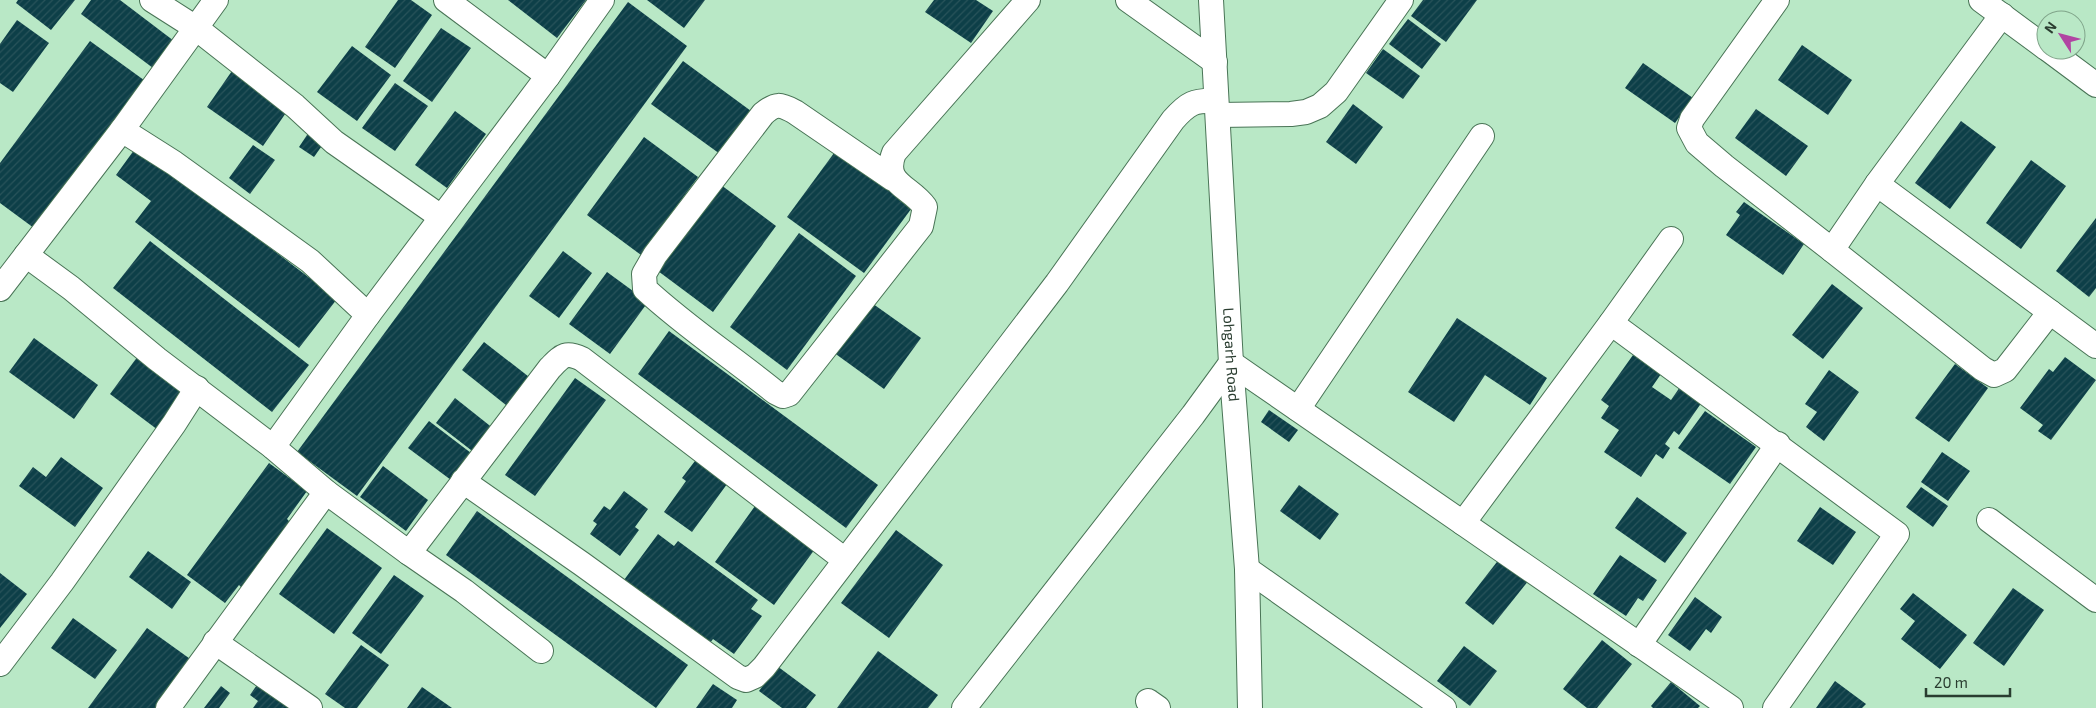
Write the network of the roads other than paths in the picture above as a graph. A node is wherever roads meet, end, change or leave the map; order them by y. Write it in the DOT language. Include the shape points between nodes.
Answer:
graph roads {
  1 [pos="152,0"];
  2 [pos="216,0"];
  3 [pos="446,0"];
  4 [pos="602,0"];
  5 [pos="1028,0"];
  6 [pos="1128,0"];
  7 [pos="1211,0"];
  8 [pos="1401,0"];
  9 [pos="1777,0"];
  10 [pos="1981,0"];
  11 [pos="2002,15"];
  12 [pos="196,28"];
  13 [pos="2036,41"];
  14 [pos="2062,60"];
  15 [pos="1214,62"];
  16 [pos="548,76"];
  17 [pos="2096,85"];
  18 [pos="1217,108"];
  19 [pos="122,130"];
  20 [pos="1482,136"];
  21 [pos="893,178"];
  22 [pos="1877,184"];
  23 [pos="440,217"];
  24 [pos="1671,239"];
  25 [pos="1832,250"];
  26 [pos="26,256"];
  27 [pos="0,289"];
  28 [pos="2050,312"];
  29 [pos="368,315"];
  30 [pos="1611,323"];
  31 [pos="2096,346"];
  32 [pos="1231,363"];
  33 [pos="197,388"];
  34 [pos="1298,409"];
  35 [pos="1778,444"];
  36 [pos="273,447"];
  37 [pos="463,481"];
  38 [pos="326,492"];
  39 [pos="1989,520"];
  40 [pos="1462,523"];
  41 [pos="409,553"];
  42 [pos="845,560"];
  43 [pos="1247,569"];
  44 [pos="2096,600"];
  45 [pos="215,642"];
  46 [pos="1639,644"];
  47 [pos="541,650"];
  48 [pos="0,664"];
  49 [pos="168,708"];
  50 [pos="310,708"];
  51 [pos="964,708"];
  52 [pos="1250,708"];
  53 [pos="1444,708"];
  54 [pos="1731,708"];
  55 [pos="1775,708"];
  1 -- 12 [label="street"];
  2 -- 12 [label="street"];
  3 -- 16 [label="street"];
  4 -- 16 [label="street"];
  5 -- 21 [label="street" via="894,153 890,163"];
  6 -- 15 [label="street"];
  7 -- 15 [label="street, Lohgarh Road"];
  8 -- 18 [label="street" via="1336,92 1320,106 1291,114"];
  9 -- 25 [label="street" via="1692,119 1689,128 1697,143 1710,155"];
  10 -- 11 [label="street"];
  11 -- 13 [label="street"];
  11 -- 22 [label="street"];
  12 -- 19 [label="street"];
  12 -- 23 [label="street" via="295,106 334,142"];
  14 -- 17 [label="street"];
  15 -- 18 [label="street, Lohgarh Road"];
  16 -- 23 [label="street"];
  18 -- 32 [label="street, Lohgarh Road"];
  18 -- 42 [label="street" via="1199,100 1185,107 1173,120 1057,283"];
  19 -- 26 [label="street"];
  19 -- 29 [label="street" via="174,163 310,262"];
  20 -- 34 [label="street"];
  21 -- 21 [label="street" via="921,201 925,208 921,226 789,394 782,396 775,392 645,289 644,274 655,255 763,114 772,107 783,106 795,112"];
  22 -- 25 [label="street"];
  22 -- 28 [label="street"];
  23 -- 29 [label="street"];
  24 -- 30 [label="street"];
  25 -- 28 [label="street" via="1994,375 2004,370"];
  26 -- 27 [label="street"];
  26 -- 33 [label="street"];
  28 -- 31 [label="street"];
  29 -- 36 [label="street"];
  30 -- 35 [label="street"];
  30 -- 40 [label="street"];
  32 -- 34 [label="street"];
  32 -- 43 [label="street, Lohgarh Road"];
  32 -- 51 [label="street"];
  33 -- 36 [label="street"];
  33 -- 48 [label="street" via="62,582"];
  34 -- 40 [label="street"];
  35 -- 46 [label="street"];
  35 -- 55 [label="street" via="1897,534"];
  36 -- 38 [label="street"];
  37 -- 41 [label="street"];
  37 -- 42 [label="street" via="746,680 764,667"];
  37 -- 42 [label="street" via="550,368 562,356 572,354"];
  38 -- 41 [label="street"];
  38 -- 45 [label="street"];
  39 -- 44 [label="street"];
  40 -- 46 [label="street"];
  41 -- 47 [label="street"];
  43 -- 52 [label="street, Lohgarh Road"];
  43 -- 53 [label="street"];
  45 -- 49 [label="street"];
  45 -- 50 [label="street"];
  46 -- 54 [label="street"];
}
